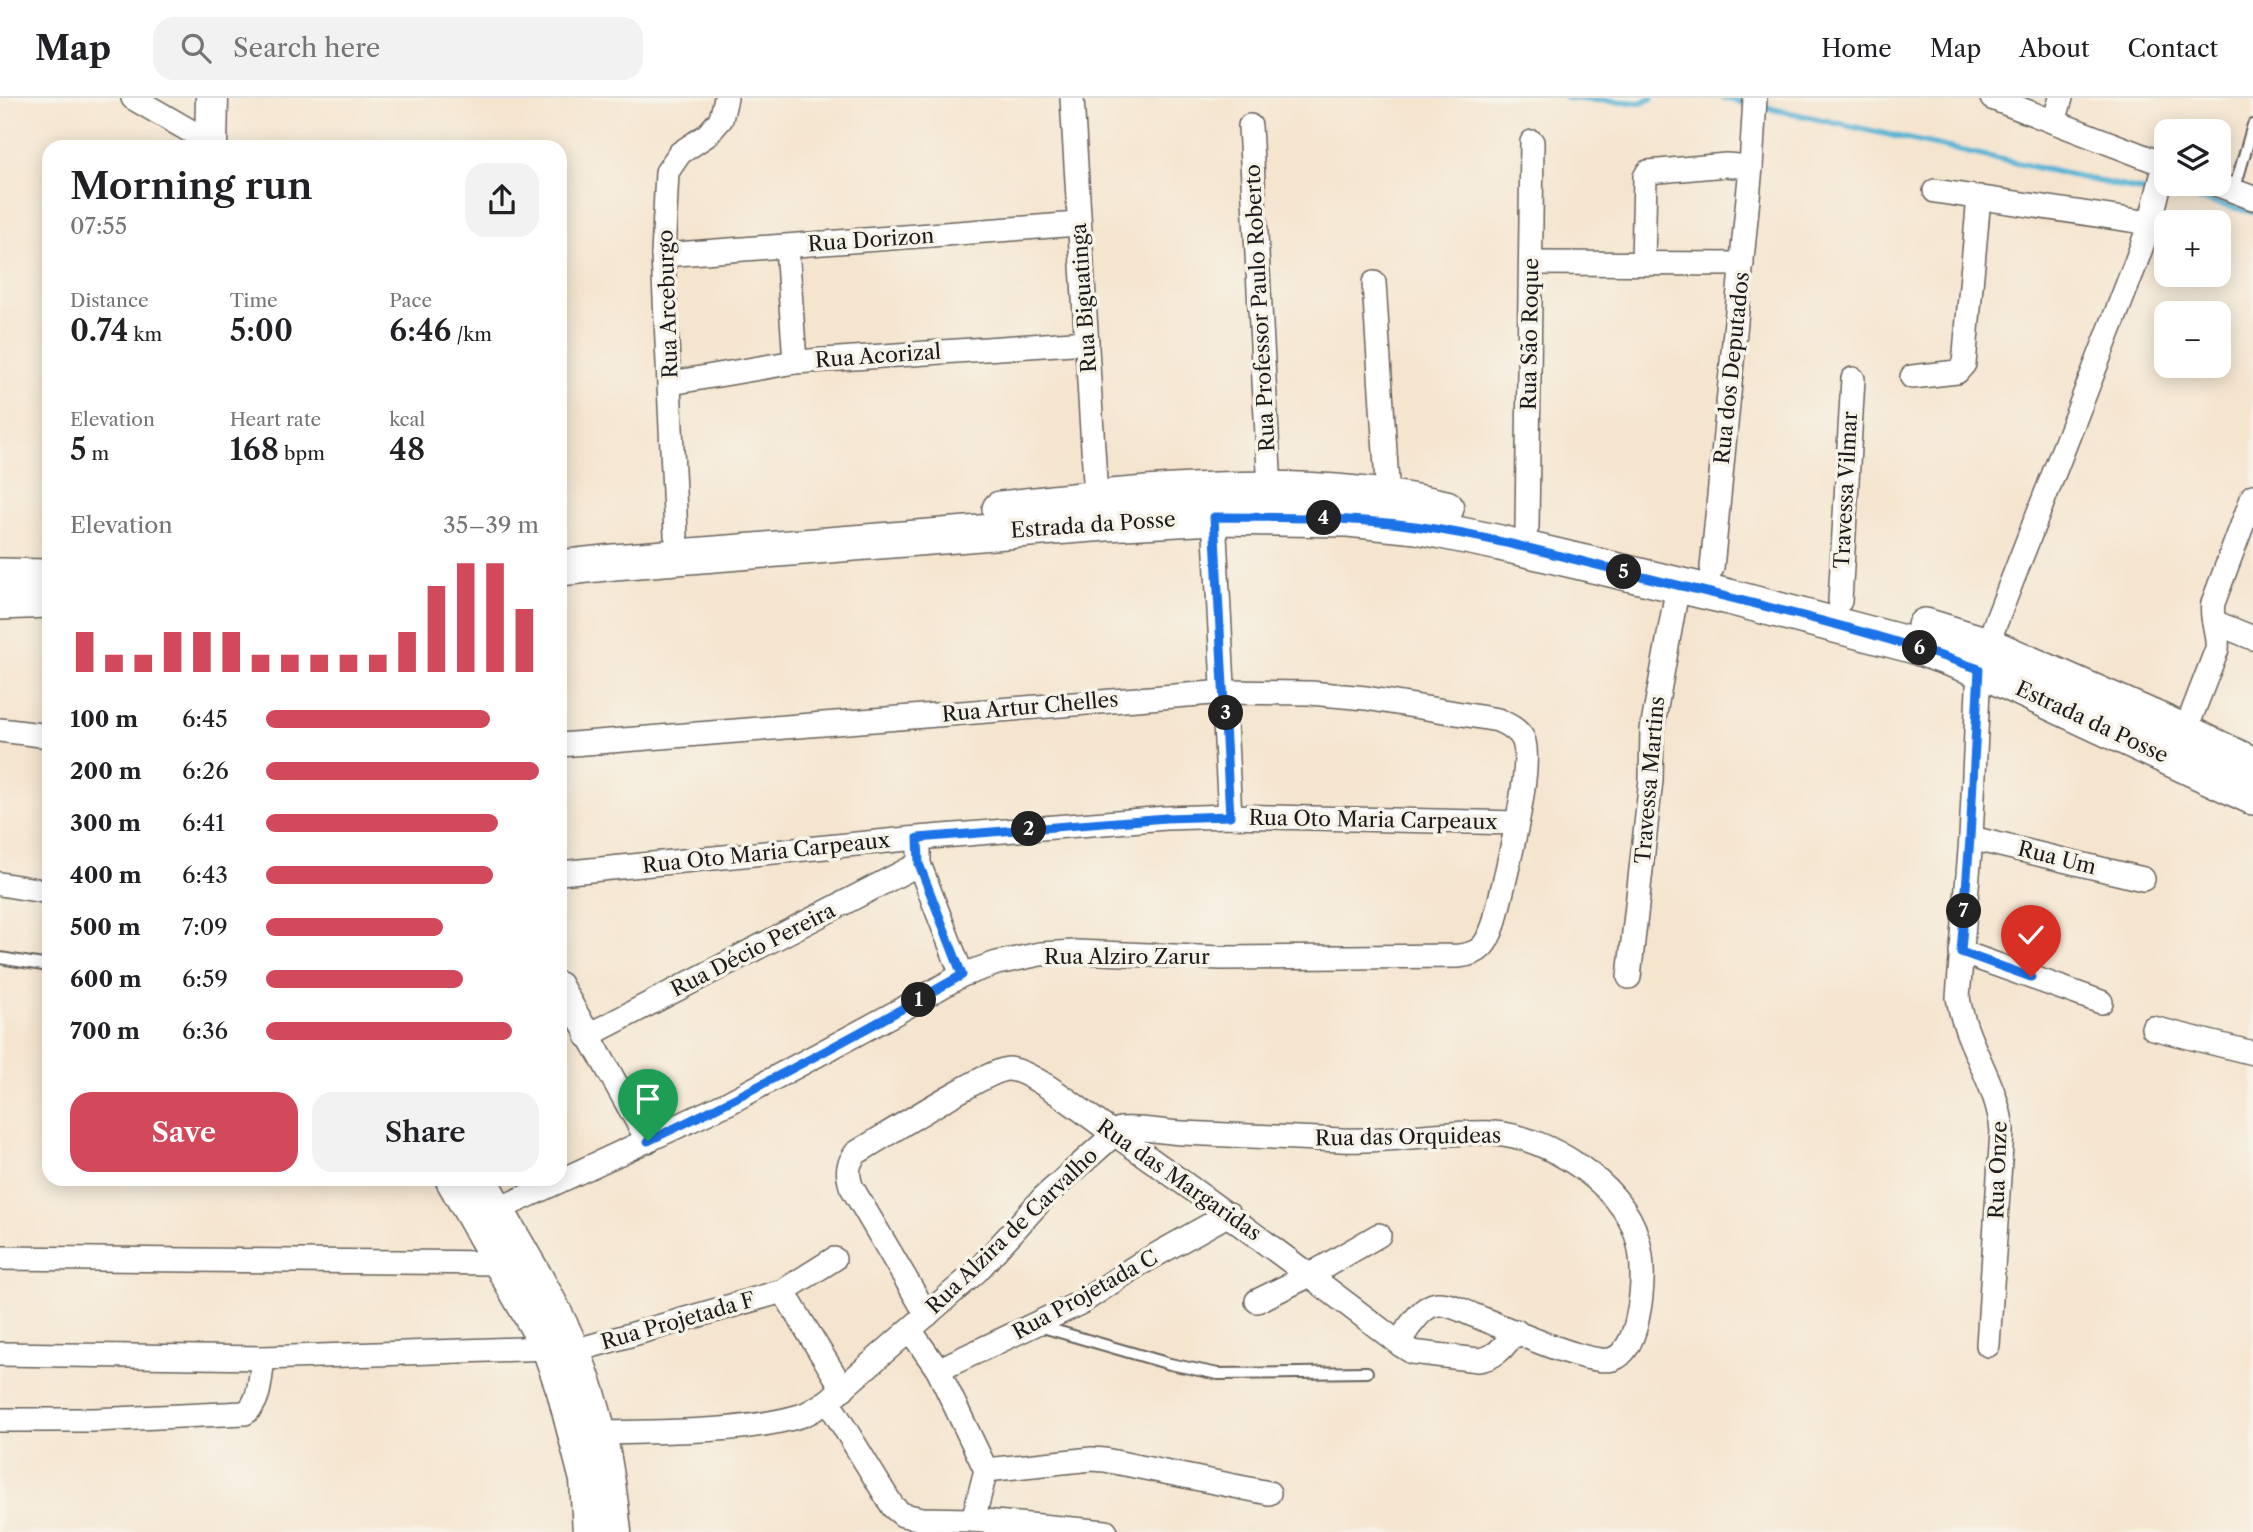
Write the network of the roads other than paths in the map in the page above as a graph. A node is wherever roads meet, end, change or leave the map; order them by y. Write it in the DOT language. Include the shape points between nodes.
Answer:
graph roads {
  1 [pos="133,98"];
  2 [pos="212,98"];
  3 [pos="726,98"];
  4 [pos="1072,98"];
  5 [pos="1755,98"];
  6 [pos="1992,98"];
  7 [pos="2061,98"];
  8 [pos="2054,122"];
  9 [pos="2253,125"];
  10 [pos="1250,126"];
  11 [pos="203,140"];
  12 [pos="211,140"];
  13 [pos="1532,142"];
  14 [pos="2154,160"];
  15 [pos="1751,167"];
  16 [pos="1935,191"];
  17 [pos="2234,191"];
  18 [pos="2158,196"];
  19 [pos="1979,197"];
  20 [pos="2155,207"];
  21 [pos="1078,224"];
  22 [pos="787,247"];
  23 [pos="663,255"];
  24 [pos="1643,262"];
  25 [pos="1531,263"];
  26 [pos="1742,264"];
  27 [pos="1374,283"];
  28 [pos="1087,342"];
  29 [pos="795,362"];
  30 [pos="1912,377"];
  31 [pos="1853,379"];
  32 [pos="671,383"];
  33 [pos="1270,489"];
  34 [pos="2253,496"];
  35 [pos="1096,498"];
  36 [pos="1388,498"];
  37 [pos="1214,517"];
  38 [pos="1527,527"];
  39 [pos="676,535"];
  40 [pos="567,545"];
  41 [pos="567,567"];
  42 [pos="1712,568"];
  43 [pos="0,576"];
  44 [pos="42,576"];
  45 [pos="1678,585"];
  46 [pos="42,600"];
  47 [pos="1840,601"];
  48 [pos="0,602"];
  49 [pos="2214,622"];
  50 [pos="2253,638"];
  51 [pos="1983,657"];
  52 [pos="1225,692"];
  53 [pos="0,730"];
  54 [pos="2185,732"];
  55 [pos="42,735"];
  56 [pos="567,744"];
  57 [pos="2253,765"];
  58 [pos="2253,797"];
  59 [pos="1230,816"];
  60 [pos="1517,823"];
  61 [pos="918,838"];
  62 [pos="1970,838"];
  63 [pos="919,864"];
  64 [pos="567,872"];
  65 [pos="2143,879"];
  66 [pos="0,884"];
  67 [pos="42,891"];
  68 [pos="1961,952"];
  69 [pos="0,958"];
  70 [pos="42,965"];
  71 [pos="962,975"];
  72 [pos="1629,977"];
  73 [pos="567,997"];
  74 [pos="2101,1002"];
  75 [pos="2153,1028"];
  76 [pos="587,1035"];
  77 [pos="2253,1053"];
  78 [pos="1113,1133"];
  79 [pos="648,1141"];
  80 [pos="567,1178"];
  81 [pos="455,1186"];
  82 [pos="484,1186"];
  83 [pos="550,1186"];
  84 [pos="498,1210"];
  85 [pos="1229,1214"];
  86 [pos="1379,1235"];
  87 [pos="0,1258"];
  88 [pos="834,1259"];
  89 [pos="498,1263"];
  90 [pos="1310,1275"];
  91 [pos="783,1291"];
  92 [pos="1257,1301"];
  93 [pos="918,1323"];
  94 [pos="1036,1325"];
  95 [pos="1516,1331"];
  96 [pos="1401,1345"];
  97 [pos="1988,1345"];
  98 [pos="561,1349"];
  99 [pos="0,1353"];
  100 [pos="264,1358"];
  101 [pos="938,1370"];
  102 [pos="1367,1372"];
  103 [pos="836,1395"];
  104 [pos="0,1420"];
  105 [pos="601,1433"];
  106 [pos="986,1470"];
  107 [pos="1269,1493"];
  108 [pos="973,1520"];
  109 [pos="589,1532"];
  110 [pos="615,1532"];
  111 [pos="1106,1532"];
  1 -- 11 [label="street"];
  2 -- 12 [label="main road"];
  3 -- 23 [label="street, Rua Arceburgo" via="720,119 707,135 680,153 667,172"];
  4 -- 21 [label="street, Rua Biguatinga"];
  5 -- 15 [label="street, Rua dos Deputados"];
  6 -- 8 [label="street"];
  7 -- 8 [label="street"];
  8 -- 14 [label="street"];
  9 -- 17 [label="lane"];
  10 -- 33 [label="street, Rua Professor Paulo Roberto"];
  13 -- 25 [label="street, Rua São Roque"];
  15 -- 24 [label="street" via="1648,173"];
  15 -- 26 [label="street, Rua dos Deputados"];
  16 -- 19 [label="street"];
  18 -- 20 [label="street"];
  19 -- 20 [label="street"];
  19 -- 30 [label="street" via="1964,364 1957,372"];
  20 -- 51 [label="street"];
  21 -- 22 [label="street, Rua Dorizon"];
  21 -- 28 [label="street, Rua Biguatinga"];
  22 -- 23 [label="street, Rua Dorizon"];
  22 -- 29 [label="street"];
  23 -- 32 [label="street, Rua Arceburgo"];
  24 -- 25 [label="street"];
  24 -- 26 [label="street"];
  25 -- 38 [label="street, Rua São Roque"];
  26 -- 42 [label="street, Rua dos Deputados"];
  27 -- 36 [label="street"];
  28 -- 29 [label="street, Rua Acorizal"];
  28 -- 35 [label="street, Rua Biguatinga"];
  29 -- 32 [label="street, Rua Acorizal"];
  31 -- 47 [label="street, Travessa Vilmar"];
  32 -- 39 [label="street, Rua Arceburgo"];
  33 -- 35 [label="main road, Estrada da Posse"];
  33 -- 36 [label="main road, Estrada da Posse"];
  34 -- 49 [label="street" via="2218,587 2211,612"];
  35 -- 39 [label="main road, Estrada da Posse"];
  36 -- 38 [label="main road, Estrada da Posse"];
  37 -- 41 [label="main road, Estrada da Posse"];
  37 -- 45 [label="main road, Estrada da Posse" via="1348,519 1417,526"];
  37 -- 52 [label="street"];
  38 -- 42 [label="main road, Estrada da Posse"];
  39 -- 40 [label="main road, Estrada da Posse"];
  42 -- 47 [label="main road, Estrada da Posse"];
  43 -- 44 [label="main road"];
  45 -- 51 [label="main road, Estrada da Posse" via="1916,646"];
  45 -- 72 [label="street, Travessa Martins" via="1652,730 1651,780"];
  46 -- 48 [label="main road"];
  47 -- 51 [label="main road, Estrada da Posse"];
  49 -- 50 [label="street"];
  49 -- 54 [label="street" via="2217,649"];
  51 -- 54 [label="main road, Estrada da Posse"];
  51 -- 58 [label="main road, Estrada da Posse"];
  51 -- 62 [label="street, Rua Onze"];
  52 -- 56 [label="street, Rua Artur Chelles"];
  52 -- 59 [label="street"];
  52 -- 60 [label="street, Rua Artur Chelles" via="1366,698 1498,720 1517,730 1525,747"];
  53 -- 55 [label="street"];
  54 -- 57 [label="main road, Estrada da Posse"];
  59 -- 60 [label="street, Rua Oto Maria Carpeaux"];
  59 -- 61 [label="street, Rua Oto Maria Carpeaux"];
  60 -- 71 [label="street, Rua Alziro Zarur" via="1494,924 1479,951 1459,956 1222,958 1076,952 997,963"];
  61 -- 63 [label="street"];
  61 -- 64 [label="street, Rua Oto Maria Carpeaux"];
  62 -- 65 [label="street, Rua Um"];
  62 -- 68 [label="street, Rua Onze"];
  63 -- 71 [label="street"];
  63 -- 76 [label="street, Rua Décio Pereira"];
  66 -- 67 [label="street"];
  68 -- 74 [label="street"];
  68 -- 97 [label="street, Rua Onze" via="1960,1013 1997,1098 2002,1131"];
  69 -- 70 [label="lane"];
  71 -- 79 [label="street, Rua Alziro Zarur" via="740,1097"];
  73 -- 76 [label="street"];
  75 -- 77 [label="street"];
  76 -- 79 [label="street"];
  78 -- 85 [label="street, Rua das Margaridas"];
  78 -- 93 [label="street, Rua Alzira de Carvalho" via="1044,1197 977,1271"];
  78 -- 93 [label="street, Rua das Margaridas" via="1047,1087 1012,1069 1000,1070 856,1153 847,1172 851,1186"];
  78 -- 95 [label="street, Rua das Orquideas" via="1130,1128 1352,1140 1493,1133 1519,1136 1546,1147 1605,1187 1624,1211 1636,1234 1643,1266 1642,1299 1627,1347 1614,1359 1578,1355"];
  79 -- 80 [label="street, Rua Alziro Zarur"];
  81 -- 89 [label="main road"];
  82 -- 84 [label="main road"];
  83 -- 84 [label="street, Rua Alziro Zarur"];
  84 -- 98 [label="main road"];
  85 -- 90 [label="street, Rua das Margaridas"];
  85 -- 94 [label="street, Rua Projetada C"];
  86 -- 90 [label="street"];
  87 -- 89 [label="street"];
  88 -- 91 [label="street, Rua Projetada F"];
  89 -- 98 [label="main road"];
  90 -- 92 [label="street"];
  90 -- 96 [label="street, Rua das Margaridas"];
  91 -- 98 [label="street, Rua Projetada F"];
  91 -- 103 [label="street, Rua Projetada F"];
  93 -- 101 [label="street"];
  93 -- 103 [label="street, Rua Alzira de Carvalho"];
  94 -- 101 [label="street, Rua Projetada C"];
  94 -- 102 [label="lane" via="1218,1374"];
  95 -- 96 [label="street" via="1488,1359 1412,1352"];
  95 -- 96 [label="street, Rua das Orquideas" via="1439,1304 1426,1307"];
  98 -- 100 [label="street, Rua Projetada F"];
  98 -- 105 [label="main road"];
  98 -- 109 [label="main road" via="563,1391 586,1480"];
  99 -- 100 [label="street, Rua Projetada F"];
  100 -- 104 [label="street" via="256,1400 245,1413"];
  101 -- 106 [label="street"];
  103 -- 105 [label="street, Rua Alzira de Carvalho" via="800,1416 767,1423"];
  103 -- 108 [label="street, Rua Projetada F" via="893,1507 903,1515 922,1519"];
  105 -- 110 [label="main road"];
  106 -- 107 [label="street" via="1105,1460"];
  106 -- 108 [label="street"];
  108 -- 111 [label="street"];
}
